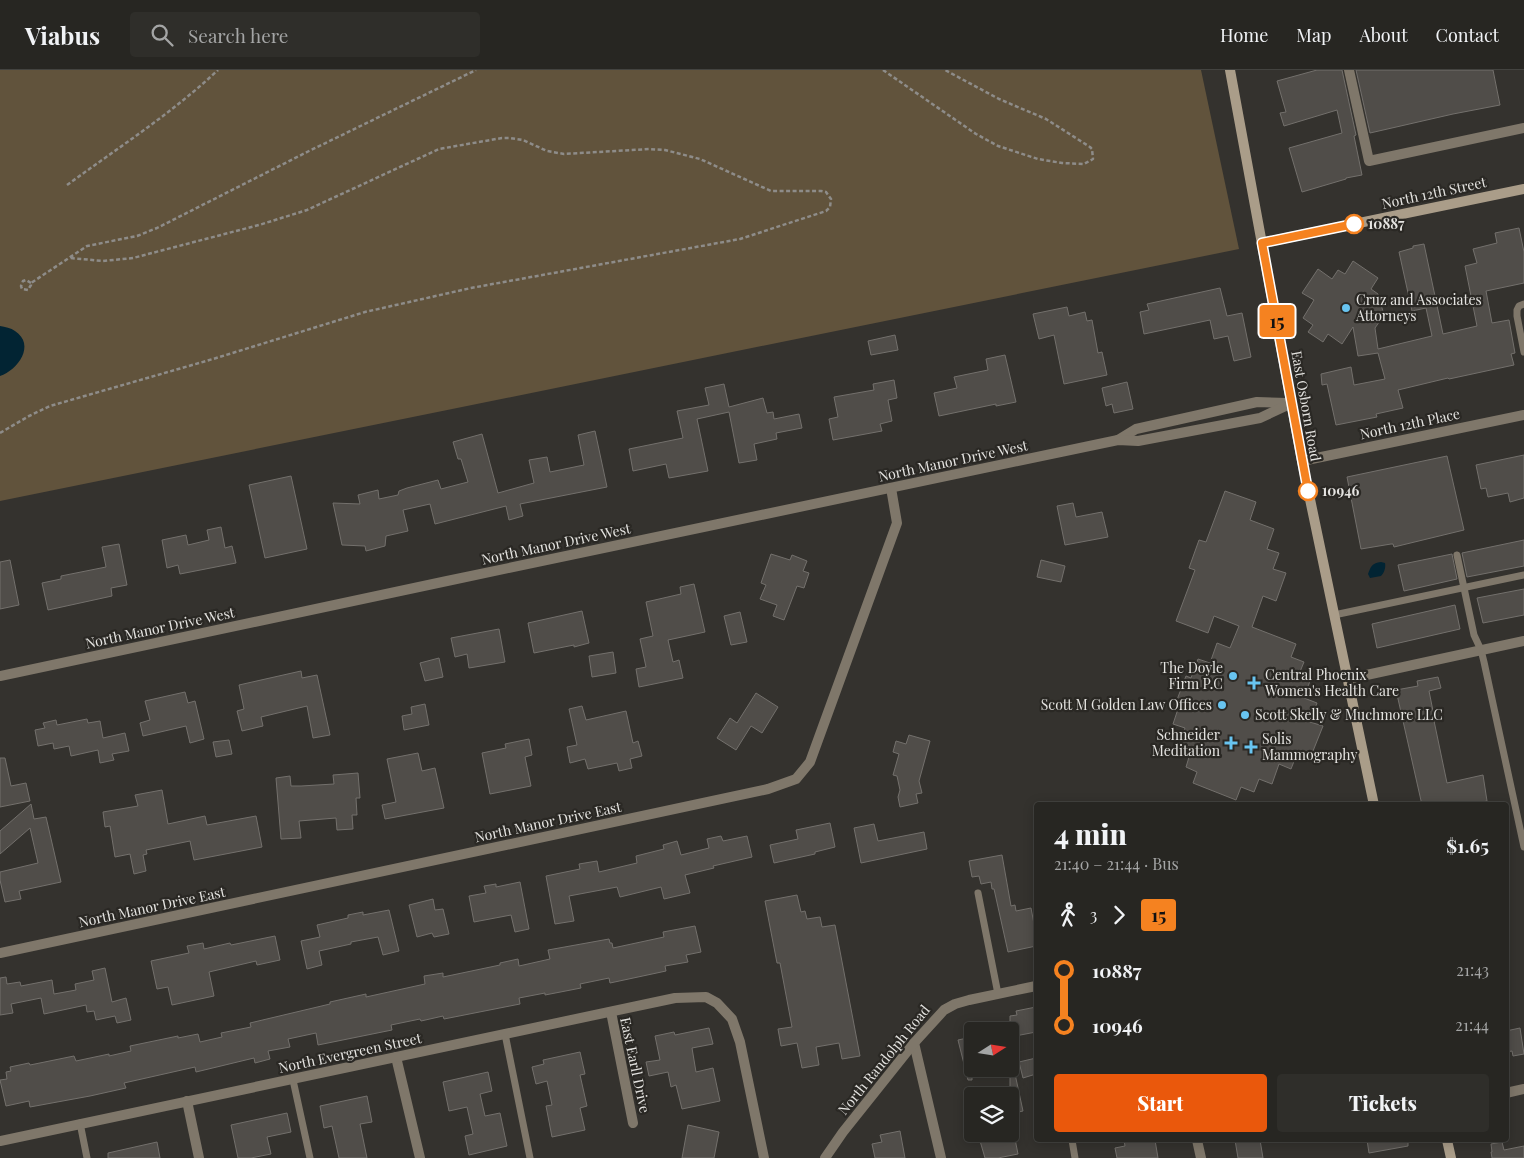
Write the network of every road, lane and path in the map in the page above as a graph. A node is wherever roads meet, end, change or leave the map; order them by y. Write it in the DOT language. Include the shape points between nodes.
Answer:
graph roads {
  1 [pos="218,70"];
  2 [pos="476,70"];
  3 [pos="883,70"];
  4 [pos="945,70"];
  5 [pos="1230,70"];
  6 [pos="1350,70"];
  7 [pos="1524,128"];
  8 [pos="67,185"];
  9 [pos="1524,189"];
  10 [pos="1262,243"];
  11 [pos="70,258"];
  12 [pos="31,283"];
  13 [pos="1524,304"];
  14 [pos="1524,352"];
  15 [pos="1292,403"];
  16 [pos="1204,414"];
  17 [pos="1524,415"];
  18 [pos="1207,428"];
  19 [pos="0,433"];
  20 [pos="1118,440"];
  21 [pos="1302,461"];
  22 [pos="891,488"];
  23 [pos="1457,555"];
  24 [pos="1524,575"];
  25 [pos="1464,588"];
  26 [pos="1334,615"];
  27 [pos="1524,641"];
  28 [pos="1481,650"];
  29 [pos="0,676"];
  30 [pos="1348,679"];
  31 [pos="1373,802"];
  32 [pos="1524,847"];
  33 [pos="978,893"];
  34 [pos="0,953"];
  35 [pos="1034,986"];
  36 [pos="998,994"];
  37 [pos="610,1012"];
  38 [pos="505,1034"];
  39 [pos="914,1043"];
  40 [pos="396,1057"];
  41 [pos="293,1080"];
  42 [pos="1524,1089"];
  43 [pos="1509,1092"];
  44 [pos="188,1101"];
  45 [pos="80,1123"];
  46 [pos="633,1123"];
  47 [pos="0,1142"];
  48 [pos="1072,1142"];
  49 [pos="1197,1142"];
  50 [pos="1447,1142"];
  51 [pos="766,1157"];
  52 [pos="87,1158"];
  53 [pos="199,1158"];
  54 [pos="310,1158"];
  55 [pos="420,1158"];
  56 [pos="530,1158"];
  57 [pos="825,1158"];
  58 [pos="941,1158"];
  59 [pos="1075,1158"];
  60 [pos="1201,1158"];
  61 [pos="1451,1158"];
  1 -- 8 [label="path" via="172,109"];
  2 -- 11 [label="path" via="157,228 136,236 93,243"];
  3 -- 4 [label="path" via="998,146 1062,163 1084,164 1093,159 1090,147 1046,119 999,99"];
  5 -- 10 [label="main road, East Osborn Road"];
  6 -- 7 [label="street" via="1369,161"];
  9 -- 10 [label="main road, North 12th Street"];
  10 -- 15 [label="main road, East Osborn Road"];
  11 -- 12 [label="path"];
  11 -- 19 [label="path" via="103,261 133,258 259,226 302,212 439,149 502,138 523,140 547,151 564,154 649,149 674,151 772,191 821,191 831,198 826,211 740,239 471,288 353,315 50,406"];
  12 -- 12 [label="path" via="26,280 21,286 28,290"];
  13 -- 14 [label="lane" via="1519,306 1516,316"];
  15 -- 16 [label="street, North Manor Drive West" via="1257,402"];
  15 -- 18 [label="street, North Manor Drive West" via="1260,418"];
  15 -- 21 [label="main road, East Osborn Road"];
  16 -- 18 [label="street"];
  16 -- 20 [label="street, North Manor Drive West" via="1136,429"];
  17 -- 21 [label="street, North 12th Place"];
  18 -- 20 [label="street, North Manor Drive West" via="1138,442"];
  20 -- 22 [label="street, North Manor Drive West"];
  21 -- 26 [label="main road, East Osborn Road"];
  22 -- 29 [label="street, North Manor Drive West"];
  22 -- 34 [label="street, North Manor Drive East" via="897,523 810,762 796,779 768,789"];
  23 -- 25 [label="lane"];
  24 -- 25 [label="lane"];
  25 -- 26 [label="lane"];
  25 -- 28 [label="lane" via="1474,635"];
  26 -- 30 [label="main road, East Osborn Road"];
  27 -- 28 [label="street"];
  28 -- 30 [label="street"];
  28 -- 32 [label="lane"];
  30 -- 31 [label="main road, East Osborn Road"];
  33 -- 36 [label="lane"];
  35 -- 36 [label="street, North Randolph Road"];
  36 -- 39 [label="street, North Randolph Road" via="955,1004 944,1010"];
  37 -- 38 [label="street, North Evergreen Street"];
  37 -- 46 [label="street, East Earll Drive"];
  37 -- 51 [label="street, North Evergreen Street" via="675,998 706,997 717,1003 732,1019 740,1042"];
  38 -- 40 [label="street, North Evergreen Street"];
  38 -- 56 [label="lane"];
  39 -- 57 [label="street, North Randolph Road"];
  39 -- 58 [label="street"];
  40 -- 41 [label="street, North Evergreen Street"];
  40 -- 55 [label="street"];
  41 -- 44 [label="street, North Evergreen Street"];
  41 -- 54 [label="lane"];
  42 -- 43 [label="street"];
  44 -- 45 [label="street, North Evergreen Street"];
  44 -- 53 [label="street"];
  45 -- 47 [label="street, North Evergreen Street"];
  45 -- 52 [label="lane"];
  48 -- 59 [label="lane"];
  49 -- 60 [label="street"];
  50 -- 61 [label="main road"];
}
